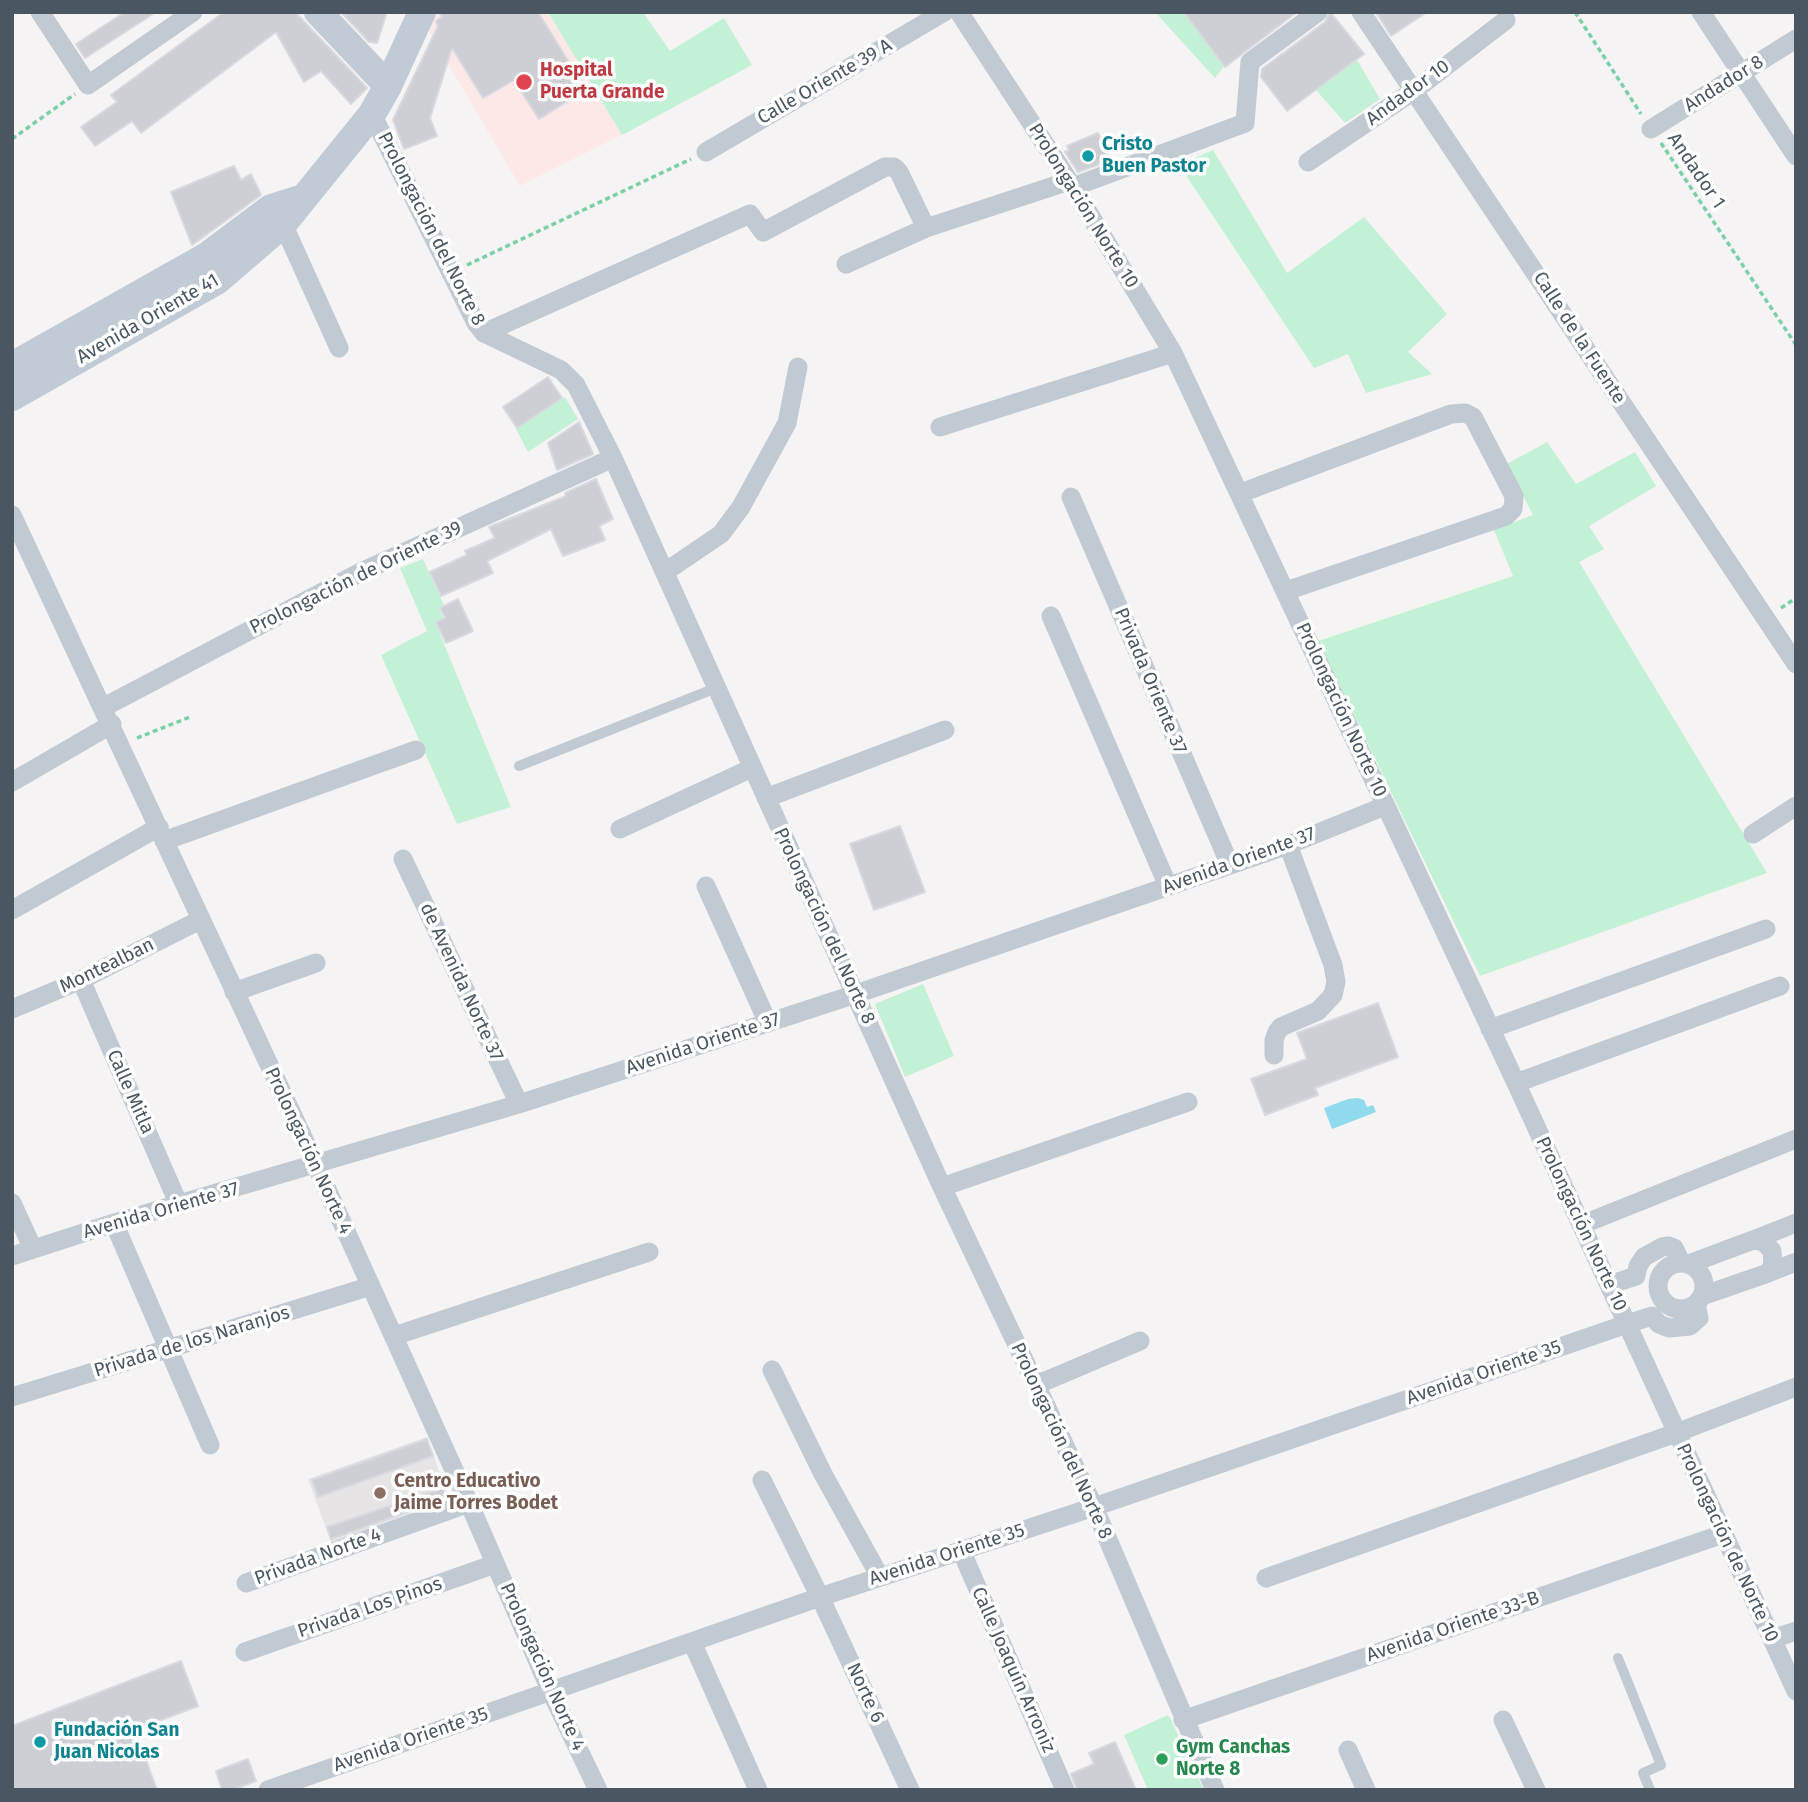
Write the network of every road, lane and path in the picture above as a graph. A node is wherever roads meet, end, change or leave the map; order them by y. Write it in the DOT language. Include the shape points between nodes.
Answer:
graph roads {
  1 [pos="40,12"];
  2 [pos="193,12"];
  3 [pos="318,12"];
  4 [pos="422,12"];
  5 [pos="944,12"];
  6 [pos="959,12"];
  7 [pos="1318,12"];
  8 [pos="1361,12"];
  9 [pos="1575,12"];
  10 [pos="1700,12"];
  11 [pos="1506,20"];
  12 [pos="1796,39"];
  13 [pos="1740,75"];
  14 [pos="88,85"];
  15 [pos="388,86"];
  16 [pos="1415,90"];
  17 [pos="372,114"];
  18 [pos="1651,130"];
  19 [pos="12,139"];
  20 [pos="706,152"];
  21 [pos="1796,156"];
  22 [pos="1308,162"];
  23 [pos="1071,184"];
  24 [pos="277,216"];
  25 [pos="926,228"];
  26 [pos="846,264"];
  27 [pos="450,273"];
  28 [pos="484,333"];
  29 [pos="1796,345"];
  30 [pos="339,348"];
  31 [pos="1173,353"];
  32 [pos="12,366"];
  33 [pos="798,367"];
  34 [pos="12,397"];
  35 [pos="940,427"];
  36 [pos="613,458"];
  37 [pos="1241,493"];
  38 [pos="1071,497"];
  39 [pos="12,515"];
  40 [pos="664,572"];
  41 [pos="1286,590"];
  42 [pos="1051,616"];
  43 [pos="1796,664"];
  44 [pos="716,688"];
  45 [pos="108,716"];
  46 [pos="190,717"];
  47 [pos="945,730"];
  48 [pos="121,745"];
  49 [pos="416,750"];
  50 [pos="519,766"];
  51 [pos="752,768"];
  52 [pos="12,782"];
  53 [pos="766,798"];
  54 [pos="1385,806"];
  55 [pos="1796,806"];
  56 [pos="620,829"];
  57 [pos="161,834"];
  58 [pos="1753,834"];
  59 [pos="1288,845"];
  60 [pos="403,859"];
  61 [pos="1230,865"];
  62 [pos="706,886"];
  63 [pos="1168,886"];
  64 [pos="12,910"];
  65 [pos="200,920"];
  66 [pos="1766,929"];
  67 [pos="316,963"];
  68 [pos="81,980"];
  69 [pos="1780,986"];
  70 [pos="234,992"];
  71 [pos="856,994"];
  72 [pos="12,1009"];
  73 [pos="768,1023"];
  74 [pos="1490,1030"];
  75 [pos="1274,1055"];
  76 [pos="1516,1083"];
  77 [pos="1188,1102"];
  78 [pos="519,1104"];
  79 [pos="1796,1139"];
  80 [pos="316,1165"];
  81 [pos="942,1187"];
  82 [pos="12,1203"];
  83 [pos="179,1205"];
  84 [pos="114,1223"];
  85 [pos="1796,1223"];
  86 [pos="1581,1225"];
  87 [pos="1753,1240"];
  88 [pos="33,1249"];
  89 [pos="649,1252"];
  90 [pos="12,1256"];
  91 [pos="1796,1262"];
  92 [pos="1685,1263"];
  93 [pos="1768,1273"];
  94 [pos="1609,1285"];
  95 [pos="371,1286"];
  96 [pos="1699,1299"];
  97 [pos="1627,1324"];
  98 [pos="394,1336"];
  99 [pos="1140,1341"];
  100 [pos="170,1349"];
  101 [pos="772,1370"];
  102 [pos="1036,1385"];
  103 [pos="1796,1387"];
  104 [pos="12,1397"];
  105 [pos="1676,1433"];
  106 [pos="210,1445"];
  107 [pos="762,1480"];
  108 [pos="469,1503"];
  109 [pos="1094,1507"];
  110 [pos="1723,1534"];
  111 [pos="961,1550"];
  112 [pos="495,1564"];
  113 [pos="880,1577"];
  114 [pos="1266,1578"];
  115 [pos="246,1583"];
  116 [pos="820,1597"];
  117 [pos="1796,1631"];
  118 [pos="1772,1639"];
  119 [pos="692,1642"];
  120 [pos="245,1652"];
  121 [pos="1618,1658"];
  122 [pos="1796,1691"];
  123 [pos="551,1692"];
  124 [pos="1183,1720"];
  125 [pos="1503,1720"];
  126 [pos="1348,1750"];
  127 [pos="268,1790"];
  128 [pos="598,1790"];
  129 [pos="758,1790"];
  130 [pos="909,1790"];
  131 [pos="1065,1790"];
  132 [pos="1215,1790"];
  133 [pos="1366,1790"];
  134 [pos="1536,1790"];
  135 [pos="1650,1790"];
  1 -- 14 [label="street"];
  2 -- 14 [label="street"];
  3 -- 15 [label="street"];
  4 -- 15 [label="street, Avenida Oriente 41"];
  5 -- 20 [label="street, Calle Oriente 39 A"];
  6 -- 23 [label="street, Prolongación Norte 10"];
  7 -- 23 [label="street" via="1250,62 1245,123"];
  8 -- 16 [label="street, Calle de la Fuente"];
  9 -- 18 [label="path, Andador 1"];
  10 -- 13 [label="street"];
  11 -- 16 [label="street, Andador 10"];
  12 -- 13 [label="street, Andador 8"];
  13 -- 18 [label="street, Andador 8"];
  13 -- 21 [label="street"];
  14 -- 19 [label="path"];
  15 -- 17 [label="street, Avenida Oriente 41"];
  16 -- 22 [label="street, Andador 10"];
  16 -- 43 [label="street, Calle de la Fuente"];
  17 -- 24 [label="street, Avenida Oriente 41" via="303,198"];
  17 -- 27 [label="street, Prolongación del Norte 8"];
  18 -- 29 [label="path, Andador 1"];
  20 -- 27 [label="path"];
  23 -- 25 [label="street"];
  23 -- 31 [label="street, Prolongación Norte 10"];
  24 -- 30 [label="street"];
  24 -- 32 [label="street, Avenida Oriente 41"];
  24 -- 34 [label="street, Avenida Oriente 41" via="218,280"];
  25 -- 26 [label="street"];
  25 -- 28 [label="street" via="899,172 885,167 763,232 750,214"];
  27 -- 28 [label="street, Prolongación del Norte 8"];
  28 -- 36 [label="street, Prolongación del Norte 8" via="561,370 576,385"];
  31 -- 35 [label="street"];
  31 -- 37 [label="street, Prolongación Norte 10"];
  33 -- 40 [label="street" via="788,423 741,506 721,534"];
  36 -- 40 [label="street, Prolongación del Norte 8"];
  36 -- 45 [label="street, Prolongación de Oriente 39" via="361,572"];
  37 -- 41 [label="street, Prolongación Norte 10"];
  37 -- 41 [label="street" via="1451,414 1465,413 1473,417 1514,496 1513,509 1506,516"];
  38 -- 61 [label="street, Privada Oriente 37"];
  39 -- 45 [label="street, Prolongación Norte 4"];
  40 -- 44 [label="street, Prolongación del Norte 8"];
  41 -- 54 [label="street, Prolongación Norte 10"];
  42 -- 63 [label="street"];
  44 -- 50 [label="lane"];
  44 -- 51 [label="street, Prolongación del Norte 8"];
  45 -- 48 [label="street, Prolongación Norte 4"];
  45 -- 52 [label="street, Prolongación de Oriente 39"];
  46 -- 48 [label="path"];
  47 -- 53 [label="street"];
  48 -- 57 [label="street, Prolongación Norte 4"];
  49 -- 57 [label="street"];
  51 -- 53 [label="street, Prolongación del Norte 8"];
  51 -- 56 [label="street"];
  53 -- 71 [label="street, Prolongación del Norte 8"];
  54 -- 59 [label="street, Avenida Oriente 37"];
  54 -- 74 [label="street, Prolongación Norte 10"];
  55 -- 58 [label="street"];
  57 -- 64 [label="street"];
  57 -- 65 [label="street, Prolongación Norte 4"];
  59 -- 61 [label="street, Avenida Oriente 37"];
  59 -- 75 [label="street" via="1336,982 1333,995 1318,1011 1281,1027 1274,1040"];
  60 -- 78 [label="street, de Avenida Norte 37"];
  61 -- 63 [label="street, Avenida Oriente 37"];
  62 -- 73 [label="street"];
  63 -- 71 [label="street, Avenida Oriente 37"];
  65 -- 68 [label="street, Montealban"];
  65 -- 70 [label="street, Prolongación Norte 4"];
  66 -- 74 [label="street"];
  67 -- 70 [label="street"];
  68 -- 72 [label="street, Montealban"];
  68 -- 83 [label="street, Calle Mitla"];
  69 -- 76 [label="street"];
  70 -- 80 [label="street, Prolongación Norte 4"];
  71 -- 73 [label="street, Avenida Oriente 37"];
  71 -- 81 [label="street, Prolongación del Norte 8"];
  73 -- 78 [label="street, Avenida Oriente 37"];
  74 -- 76 [label="street, Prolongación Norte 10"];
  76 -- 86 [label="street, Prolongación Norte 10"];
  77 -- 81 [label="street"];
  78 -- 80 [label="street, Avenida Oriente 37"];
  79 -- 86 [label="street"];
  80 -- 83 [label="street, Avenida Oriente 37"];
  80 -- 95 [label="street, Prolongación Norte 4"];
  81 -- 102 [label="street, Prolongación del Norte 8"];
  82 -- 88 [label="street"];
  83 -- 84 [label="street, Avenida Oriente 37"];
  84 -- 88 [label="street, Avenida Oriente 37"];
  84 -- 100 [label="street"];
  85 -- 87 [label="street"];
  86 -- 94 [label="street, Prolongación Norte 10"];
  87 -- 92 [label="street"];
  87 -- 93 [label="street" via="1764,1242 1772,1251"];
  88 -- 90 [label="street, Avenida Oriente 37"];
  89 -- 98 [label="street"];
  91 -- 93 [label="street"];
  92 -- 94 [label="street" via="1674,1248 1662,1247 1644,1257 1636,1276"];
  92 -- 96 [label="street" via="1701,1274 1704,1282"];
  92 -- 96 [label="street" via="1673,1264 1661,1274 1659,1295 1676,1308 1690,1307"];
  93 -- 96 [label="street"];
  94 -- 97 [label="street, Prolongación Norte 10"];
  95 -- 98 [label="street, Prolongación Norte 4"];
  95 -- 100 [label="street, Privada de los Naranjos"];
  96 -- 97 [label="street, Avenida Oriente 35" via="1699,1318 1690,1326 1669,1328 1652,1316"];
  97 -- 105 [label="street, Prolongación Norte 10"];
  97 -- 109 [label="street, Avenida Oriente 35"];
  98 -- 108 [label="street, Prolongación Norte 4"];
  99 -- 102 [label="street"];
  100 -- 104 [label="street, Privada de los Naranjos"];
  100 -- 106 [label="street"];
  101 -- 113 [label="street"];
  102 -- 109 [label="street, Prolongación del Norte 8"];
  103 -- 105 [label="street"];
  105 -- 110 [label="street, Prolongación de Norte 10"];
  105 -- 114 [label="street"];
  107 -- 116 [label="street, Norte 6"];
  108 -- 112 [label="street, Prolongación Norte 4"];
  108 -- 115 [label="street, Privada Norte 4"];
  109 -- 111 [label="street, Avenida Oriente 35"];
  109 -- 124 [label="street, Prolongación del Norte 8"];
  110 -- 118 [label="street, Prolongación de Norte 10"];
  110 -- 124 [label="street, Avenida Oriente 33-B"];
  111 -- 113 [label="street, Avenida Oriente 35"];
  111 -- 131 [label="street, Calle Joaquín Arroniz"];
  112 -- 120 [label="street, Privada Los Pinos"];
  112 -- 123 [label="street, Prolongación Norte 4"];
  113 -- 116 [label="street, Avenida Oriente 35"];
  116 -- 119 [label="street, Avenida Oriente 35"];
  116 -- 130 [label="street, Norte 6"];
  117 -- 118 [label="street"];
  118 -- 122 [label="street, Prolongación de Norte 10"];
  119 -- 123 [label="street, Avenida Oriente 35"];
  119 -- 129 [label="street"];
  121 -- 135 [label="lane" via="1661,1765 1643,1773"];
  123 -- 127 [label="street, Avenida Oriente 35"];
  123 -- 128 [label="street, Prolongación Norte 4"];
  124 -- 132 [label="street, Prolongación del Norte 8"];
  125 -- 134 [label="street"];
  126 -- 133 [label="street"];
}
